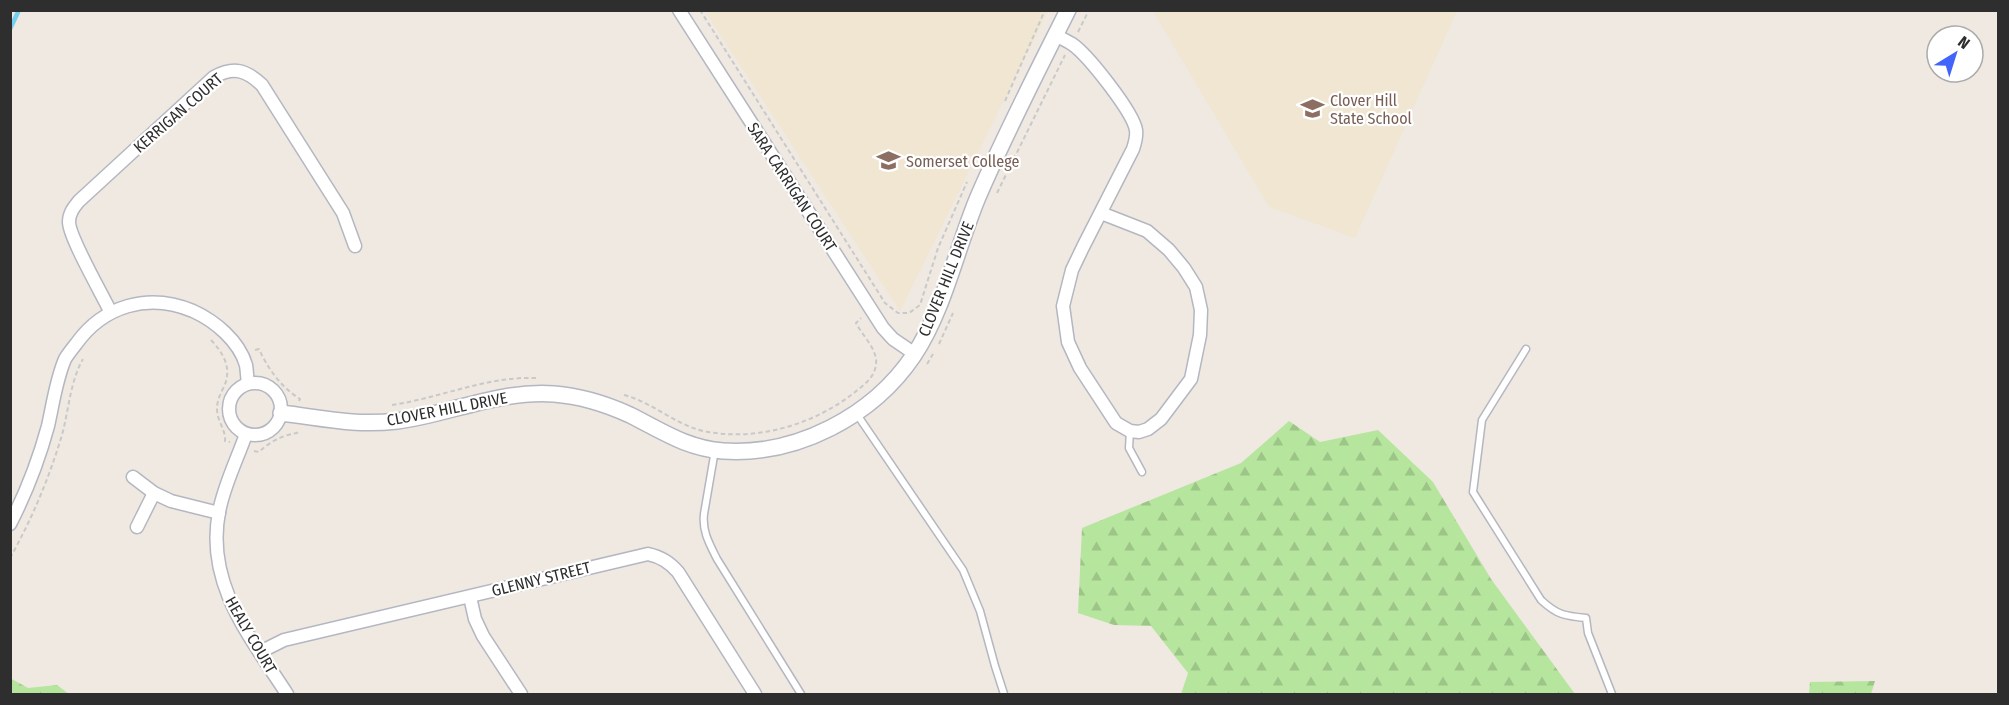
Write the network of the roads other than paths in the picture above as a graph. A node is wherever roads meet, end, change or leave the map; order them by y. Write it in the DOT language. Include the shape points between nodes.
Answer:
graph roads {
  1 [pos="679,10"];
  2 [pos="1068,10"];
  3 [pos="1055,35"];
  4 [pos="1101,213"];
  5 [pos="355,246"];
  6 [pos="110,311"];
  7 [pos="1526,349"];
  8 [pos="915,354"];
  9 [pos="248,383"];
  10 [pos="281,413"];
  11 [pos="855,413"];
  12 [pos="1130,431"];
  13 [pos="246,434"];
  14 [pos="715,450"];
  15 [pos="1142,472"];
  16 [pos="133,477"];
  17 [pos="154,493"];
  18 [pos="219,513"];
  19 [pos="10,524"];
  20 [pos="137,527"];
  21 [pos="470,597"];
  22 [pos="260,652"];
  23 [pos="288,694"];
  24 [pos="521,694"];
  25 [pos="755,694"];
  26 [pos="801,694"];
  27 [pos="1005,694"];
  28 [pos="1612,694"];
  1 -- 8 [label="street, SARA CARRIGAN COURT" via="884,328"];
  2 -- 3 [label="street, CLOVER HILL DRIVE"];
  3 -- 4 [label="street" via="1088,59 1133,121 1133,149"];
  3 -- 8 [label="street, CLOVER HILL DRIVE" via="980,194 931,323"];
  4 -- 12 [label="street" via="1068,281 1063,306 1065,330 1071,352 1097,395 1116,423"];
  4 -- 12 [label="street" via="1147,231 1169,250 1196,287 1201,310 1191,379 1155,424 1139,432"];
  5 -- 6 [label="street, KERRIGAN COURT" via="343,213 262,85 250,74 225,71 72,210 69,222 73,236"];
  6 -- 9 [label="street" via="160,303 199,314 231,339 246,365"];
  6 -- 19 [label="street" via="84,333 66,359 32,473"];
  7 -- 28 [label="lane" via="1482,420 1473,492 1541,600 1564,616 1586,618"];
  8 -- 11 [label="street, CLOVER HILL DRIVE" via="894,381"];
  9 -- 10 [label="street" via="273,389"];
  9 -- 13 [label="street" via="234,392 228,408 233,424"];
  10 -- 13 [label="street" via="269,432"];
  10 -- 14 [label="street, CLOVER HILL DRIVE" via="374,423 425,416 500,397 553,394 603,404 672,438"];
  11 -- 14 [label="street, CLOVER HILL DRIVE" via="793,443 750,450"];
  11 -- 27 [label="lane" via="963,570 981,611"];
  12 -- 15 [label="lane" via="1129,447"];
  13 -- 18 [label="street, HEALY COURT"];
  14 -- 26 [label="lane" via="704,514 705,536"];
  16 -- 17 [label="street"];
  17 -- 18 [label="street"];
  17 -- 20 [label="street"];
  18 -- 22 [label="street, HEALY COURT" via="216,548 222,579 228,598"];
  21 -- 22 [label="street, GLENNY STREET" via="284,640"];
  21 -- 24 [label="street" via="483,636"];
  21 -- 25 [label="street, GLENNY STREET" via="637,555 659,557 678,572"];
  22 -- 23 [label="street, HEALY COURT"];
}
